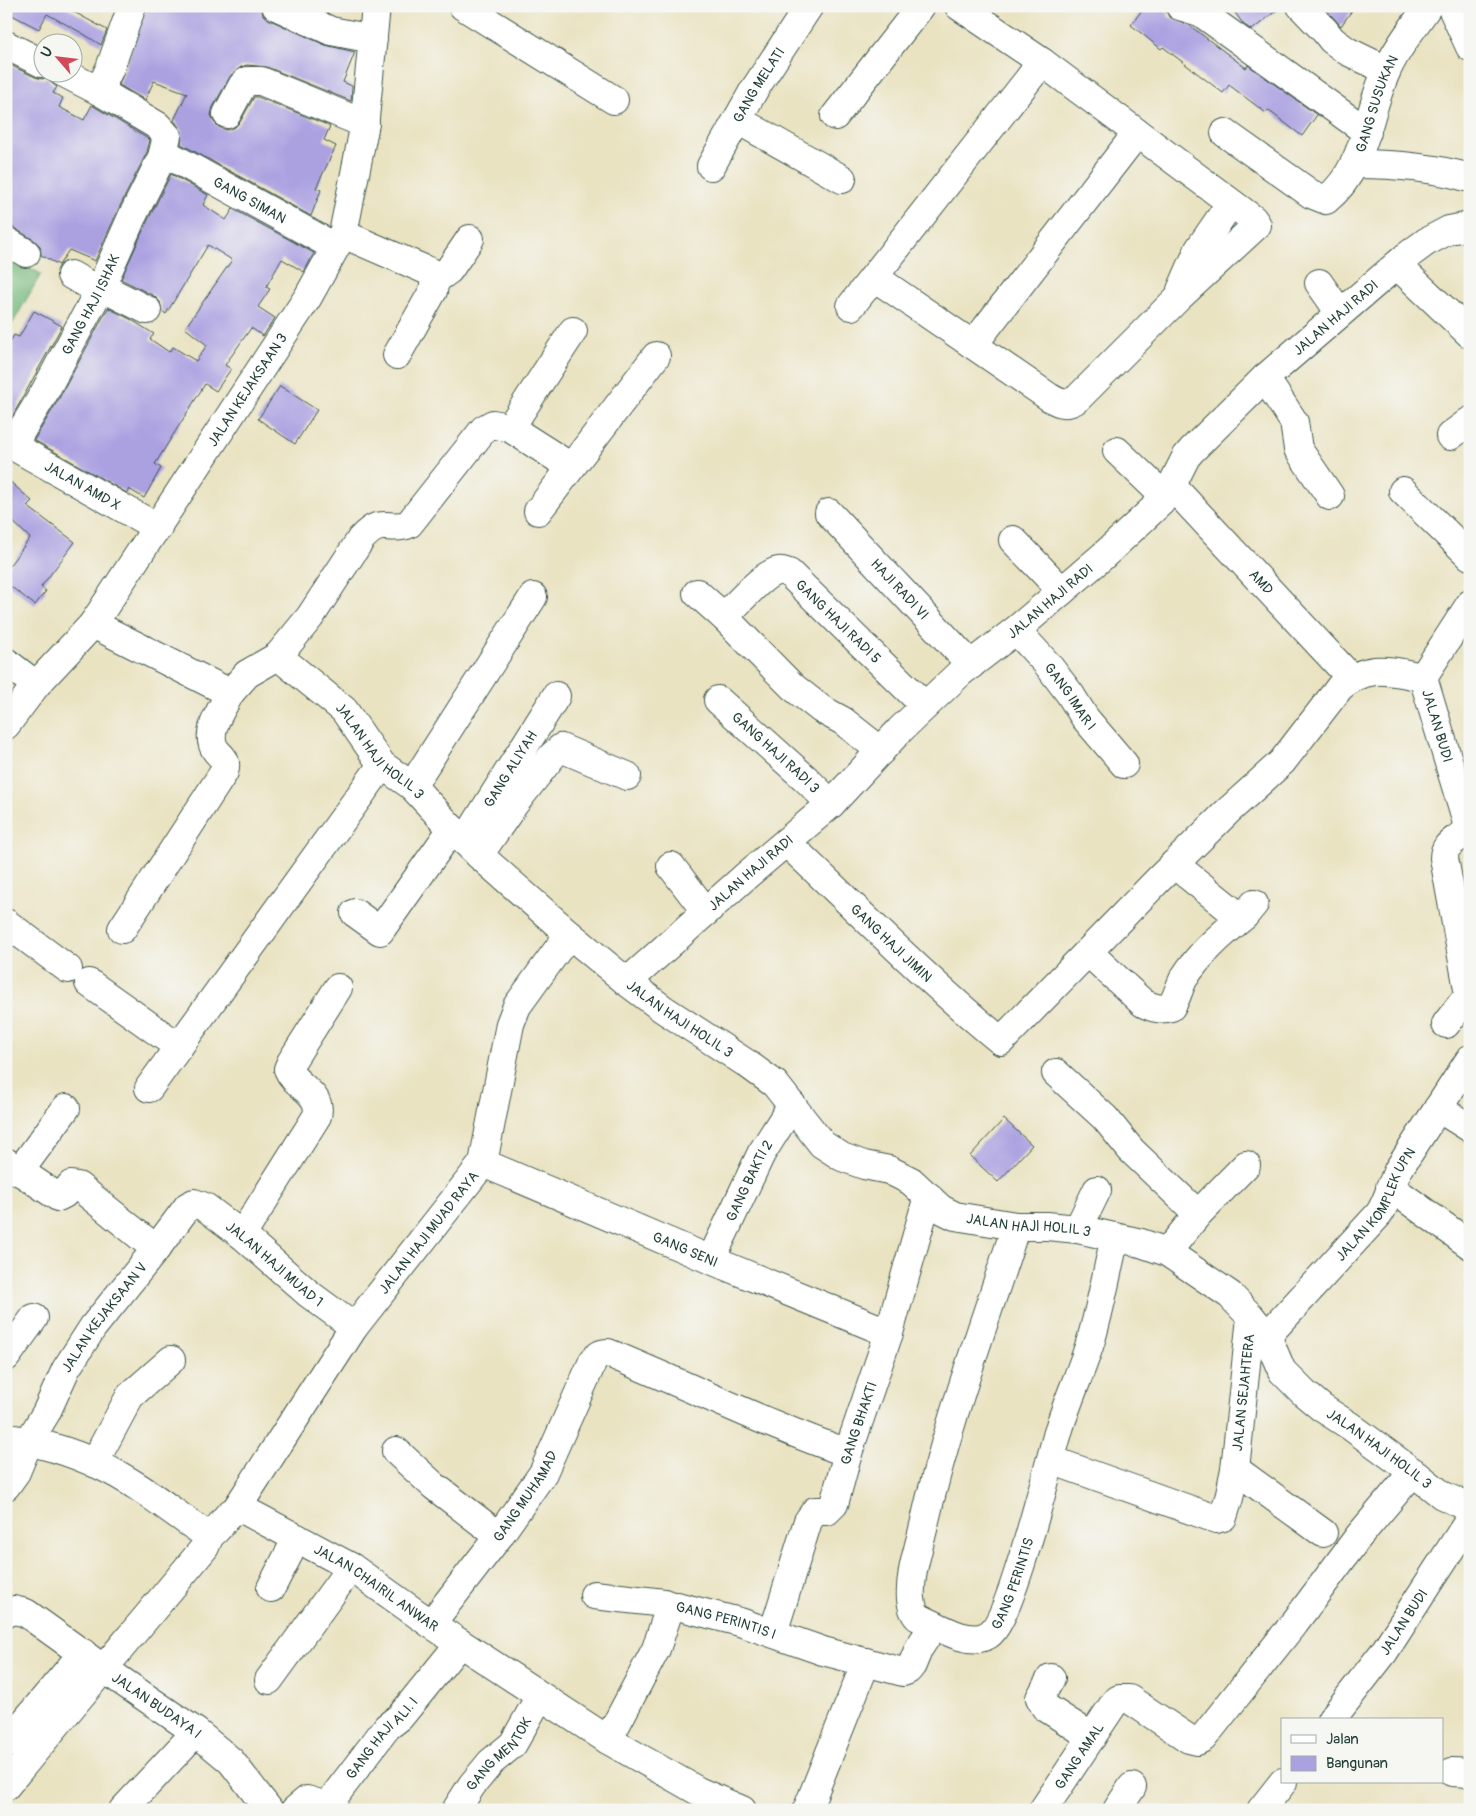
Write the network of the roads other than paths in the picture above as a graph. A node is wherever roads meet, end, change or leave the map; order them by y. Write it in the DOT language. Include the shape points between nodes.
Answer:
graph roads {
  1 [pos="132,6"];
  2 [pos="276,6"];
  3 [pos="376,6"];
  4 [pos="463,6"];
  5 [pos="809,6"];
  6 [pos="921,6"];
  7 [pos="959,6"];
  8 [pos="1180,6"];
  9 [pos="1302,6"];
  10 [pos="1428,6"];
  11 [pos="1451,6"];
  12 [pos="373,39"];
  13 [pos="6,45"];
  14 [pos="1470,47"];
  15 [pos="32,58"];
  16 [pos="1042,62"];
  17 [pos="1386,70"];
  18 [pos="81,82"];
  19 [pos="99,91"];
  20 [pos="614,100"];
  21 [pos="227,114"];
  22 [pos="835,116"];
  23 [pos="738,120"];
  24 [pos="365,124"];
  25 [pos="1367,132"];
  26 [pos="1137,133"];
  27 [pos="1225,133"];
  28 [pos="162,158"];
  29 [pos="1355,164"];
  30 [pos="711,166"];
  31 [pos="1470,178"];
  32 [pos="842,179"];
  33 [pos="1470,226"];
  34 [pos="470,239"];
  35 [pos="339,241"];
  36 [pos="1397,265"];
  37 [pos="71,275"];
  38 [pos="874,276"];
  39 [pos="435,280"];
  40 [pos="1319,284"];
  41 [pos="100,289"];
  42 [pos="851,306"];
  43 [pos="147,310"];
  44 [pos="1340,314"];
  45 [pos="573,331"];
  46 [pos="1470,334"];
  47 [pos="973,345"];
  48 [pos="397,355"];
  49 [pos="656,356"];
  50 [pos="1265,378"];
  51 [pos="510,428"];
  52 [pos="9,444"];
  53 [pos="1118,451"];
  54 [pos="572,467"];
  55 [pos="1168,491"];
  56 [pos="1403,492"];
  57 [pos="1330,496"];
  58 [pos="538,511"];
  59 [pos="829,513"];
  60 [pos="158,528"];
  61 [pos="1013,540"];
  62 [pos="1470,556"];
  63 [pos="1062,591"];
  64 [pos="697,593"];
  65 [pos="533,597"];
  66 [pos="1470,604"];
  67 [pos="724,617"];
  68 [pos="93,624"];
  69 [pos="1016,630"];
  70 [pos="278,656"];
  71 [pos="6,662"];
  72 [pos="971,665"];
  73 [pos="1423,677"];
  74 [pos="1351,678"];
  75 [pos="36,685"];
  76 [pos="230,694"];
  77 [pos="556,696"];
  78 [pos="718,700"];
  79 [pos="925,706"];
  80 [pos="6,725"];
  81 [pos="881,751"];
  82 [pos="1124,764"];
  83 [pos="382,765"];
  84 [pos="627,776"];
  85 [pos="1463,780"];
  86 [pos="412,786"];
  87 [pos="831,804"];
  88 [pos="466,842"];
  89 [pos="786,842"];
  90 [pos="1174,864"];
  91 [pos="671,866"];
  92 [pos="706,912"];
  93 [pos="355,913"];
  94 [pos="6,923"];
  95 [pos="122,929"];
  96 [pos="569,934"];
  97 [pos="1088,952"];
  98 [pos="627,982"];
  99 [pos="338,988"];
  100 [pos="1469,996"];
  101 [pos="1446,1024"];
  102 [pos="179,1047"];
  103 [pos="1470,1059"];
  104 [pos="1056,1073"];
  105 [pos="149,1088"];
  106 [pos="792,1105"];
  107 [pos="66,1108"];
  108 [pos="1438,1108"];
  109 [pos="1470,1128"];
  110 [pos="483,1163"];
  111 [pos="1246,1165"];
  112 [pos="13,1167"];
  113 [pos="1390,1187"];
  114 [pos="1097,1190"];
  115 [pos="928,1196"];
  116 [pos="194,1203"];
  117 [pos="1198,1214"];
  118 [pos="1016,1226"];
  119 [pos="1078,1229"];
  120 [pos="242,1235"];
  121 [pos="1116,1236"];
  122 [pos="1470,1245"];
  123 [pos="156,1249"];
  124 [pos="1168,1252"];
  125 [pos="711,1260"];
  126 [pos="34,1318"];
  127 [pos="354,1327"];
  128 [pos="1259,1327"];
  129 [pos="889,1333"];
  130 [pos="6,1357"];
  131 [pos="171,1360"];
  132 [pos="17,1439"];
  133 [pos="396,1451"];
  134 [pos="848,1454"];
  135 [pos="1051,1460"];
  136 [pos="94,1463"];
  137 [pos="1235,1469"];
  138 [pos="1413,1472"];
  139 [pos="6,1486"];
  140 [pos="237,1508"];
  141 [pos="1470,1508"];
  142 [pos="1470,1519"];
  143 [pos="1323,1533"];
  144 [pos="210,1535"];
  145 [pos="499,1536"];
  146 [pos="297,1538"];
  147 [pos="351,1567"];
  148 [pos="271,1588"];
  149 [pos="594,1594"];
  150 [pos="672,1606"];
  151 [pos="9,1609"];
  152 [pos="431,1624"];
  153 [pos="934,1624"];
  154 [pos="773,1633"];
  155 [pos="460,1643"];
  156 [pos="83,1653"];
  157 [pos="866,1662"];
  158 [pos="104,1669"];
  159 [pos="1051,1678"];
  160 [pos="269,1680"];
  161 [pos="540,1696"];
  162 [pos="1333,1718"];
  163 [pos="196,1732"];
  164 [pos="1092,1737"];
  165 [pos="608,1740"];
  166 [pos="6,1744"];
  167 [pos="1281,1783"];
  168 [pos="6,1786"];
  169 [pos="1132,1787"];
  170 [pos="692,1800"];
  171 [pos="123,1810"];
  172 [pos="269,1810"];
  173 [pos="296,1810"];
  174 [pos="456,1810"];
  175 [pos="742,1810"];
  176 [pos="807,1810"];
  177 [pos="1043,1810"];
  178 [pos="1117,1810"];
  179 [pos="1261,1810"];
  1 -- 19 [label="street"];
  2 -- 12 [label="street" via="331,30"];
  3 -- 12 [label="street, JALAN KEJAKSAAN 3"];
  4 -- 20 [label="street"];
  5 -- 23 [label="street, GANG MELATI"];
  6 -- 22 [label="street"];
  7 -- 16 [label="street"];
  8 -- 25 [label="street" via="1200,12"];
  9 -- 17 [label="street" via="1339,46"];
  10 -- 17 [label="street, GANG SUSUKAN"];
  11 -- 14 [label="street"];
  12 -- 24 [label="street, JALAN KEJAKSAAN 3"];
  13 -- 15 [label="street"];
  16 -- 26 [label="street"];
  16 -- 38 [label="street"];
  17 -- 25 [label="street, GANG SUSUKAN"];
  18 -- 19 [label="street"];
  19 -- 28 [label="street, GANG HAJI ISHAK" via="158,126 167,136"];
  21 -- 24 [label="street" via="242,86 254,80"];
  23 -- 30 [label="street, GANG MELATI"];
  23 -- 32 [label="street"];
  24 -- 35 [label="street, JALAN KEJAKSAAN 3"];
  25 -- 29 [label="street, GANG SUSUKAN"];
  26 -- 47 [label="street"];
  26 -- 47 [label="street" via="1255,220 1256,227 1070,403 1064,404 1049,397"];
  27 -- 29 [label="street, GANG SUSUKAN" via="1311,194 1326,200 1336,192"];
  28 -- 35 [label="street, GANG SIMAN" via="174,158"];
  28 -- 41 [label="street, GANG HAJI ISHAK"];
  29 -- 31 [label="street" via="1394,164"];
  33 -- 36 [label="street, JALAN HAJI RADI" via="1449,230 1426,242"];
  34 -- 39 [label="street" via="449,270"];
  35 -- 39 [label="street, GANG SIMAN" via="430,271"];
  35 -- 60 [label="street, JALAN KEJAKSAAN 3" via="308,297"];
  36 -- 44 [label="street, JALAN HAJI RADI"];
  36 -- 46 [label="street"];
  37 -- 41 [label="street"];
  38 -- 42 [label="street"];
  38 -- 47 [label="street"];
  39 -- 48 [label="street" via="433,291"];
  40 -- 44 [label="street"];
  41 -- 43 [label="street"];
  41 -- 52 [label="street, GANG HAJI ISHAK" via="43,395"];
  44 -- 50 [label="street, JALAN HAJI RADI"];
  45 -- 51 [label="street"];
  49 -- 54 [label="street"];
  50 -- 55 [label="street, JALAN HAJI RADI" via="1192,450"];
  50 -- 57 [label="street" via="1294,422 1298,449"];
  51 -- 54 [label="street"];
  51 -- 70 [label="street" via="493,424 484,429 409,524 401,527 380,525 369,530 310,616"];
  52 -- 60 [label="street, JALAN AMD X"];
  53 -- 55 [label="street, AMD"];
  54 -- 58 [label="street"];
  55 -- 63 [label="street, JALAN HAJI RADI" via="1103,556"];
  55 -- 74 [label="street, AMD"];
  56 -- 62 [label="street"];
  59 -- 72 [label="street, HAJI RADI VI"];
  60 -- 68 [label="street, JALAN KEJAKSAAN 3"];
  61 -- 63 [label="street"];
  63 -- 69 [label="street, JALAN HAJI RADI"];
  64 -- 67 [label="street"];
  65 -- 86 [label="street"];
  66 -- 73 [label="street"];
  67 -- 79 [label="street, GANG HAJI RADI 5" via="773,572 789,573"];
  67 -- 81 [label="street" via="793,688"];
  68 -- 75 [label="street, JALAN KEJAKSAAN 3"];
  68 -- 76 [label="street"];
  69 -- 72 [label="street, JALAN HAJI RADI"];
  69 -- 82 [label="street, GANG IMAR I" via="1048,665 1084,718"];
  70 -- 76 [label="street" via="247,674"];
  70 -- 83 [label="street, JALAN HAJI HOLIL 3" via="344,710"];
  71 -- 75 [label="street"];
  72 -- 79 [label="street, JALAN HAJI RADI"];
  73 -- 74 [label="street" via="1383,670"];
  73 -- 85 [label="street, JALAN BUDI"];
  74 -- 90 [label="street" via="1340,687 1282,762"];
  75 -- 80 [label="street, JALAN KEJAKSAAN 3"];
  76 -- 95 [label="street" via="213,726 212,744 224,759 224,772"];
  77 -- 88 [label="street, GANG ALIYAH"];
  78 -- 87 [label="street, GANG HAJI RADI 3"];
  79 -- 81 [label="street, JALAN HAJI RADI"];
  81 -- 87 [label="street, JALAN HAJI RADI"];
  83 -- 86 [label="street, JALAN HAJI HOLIL 3"];
  83 -- 102 [label="street"];
  84 -- 88 [label="street" via="562,748 515,803"];
  85 -- 100 [label="street, JALAN BUDI" via="1467,829 1449,844 1444,858"];
  86 -- 88 [label="street, JALAN HAJI HOLIL 3"];
  87 -- 89 [label="street, JALAN HAJI RADI"];
  88 -- 93 [label="street" via="380,931"];
  88 -- 96 [label="street, JALAN HAJI HOLIL 3"];
  89 -- 92 [label="street, JALAN HAJI RADI"];
  89 -- 97 [label="street, GANG HAJI JIMIN" via="864,918 1001,1041"];
  90 -- 97 [label="street"];
  90 -- 97 [label="street" via="1236,914 1249,910 1210,945 1183,980 1171,1007 1154,1008 1143,1003"];
  91 -- 92 [label="street"];
  92 -- 98 [label="street, JALAN HAJI RADI"];
  94 -- 102 [label="street"];
  96 -- 98 [label="street, JALAN HAJI HOLIL 3"];
  96 -- 110 [label="street, JALAN HAJI MUAD RAYA" via="517,1006 510,1024"];
  98 -- 106 [label="street, JALAN HAJI HOLIL 3" via="775,1084"];
  99 -- 120 [label="street" via="288,1069 290,1075 313,1096 319,1109 317,1116"];
  100 -- 101 [label="street"];
  102 -- 105 [label="street"];
  103 -- 108 [label="street, JALAN KOMPLEK UPN"];
  104 -- 117 [label="street" via="1105,1118 1131,1150"];
  106 -- 115 [label="street, JALAN HAJI HOLIL 3" via="822,1144 842,1157 889,1170 911,1181"];
  106 -- 125 [label="street, GANG BAKTI 2" via="761,1154"];
  107 -- 112 [label="street"];
  108 -- 109 [label="street"];
  108 -- 113 [label="street, JALAN KOMPLEK UPN"];
  110 -- 125 [label="street, GANG SENI"];
  110 -- 127 [label="street, JALAN HAJI MUAD RAYA"];
  111 -- 117 [label="street"];
  112 -- 123 [label="street" via="58,1196 71,1185 78,1186"];
  113 -- 122 [label="street"];
  113 -- 128 [label="street, JALAN KOMPLEK UPN" via="1379,1214"];
  114 -- 119 [label="street"];
  115 -- 118 [label="street, JALAN HAJI HOLIL 3" via="941,1209 955,1216"];
  115 -- 129 [label="street, GANG BHAKTI"];
  116 -- 120 [label="street, JALAN HAJI MUAD 1" via="205,1207"];
  116 -- 123 [label="street, JALAN KEJAKSAAN V" via="188,1206"];
  117 -- 124 [label="street"];
  118 -- 119 [label="street, JALAN HAJI HOLIL 3"];
  118 -- 153 [label="street, GANG PERINTIS" via="948,1437 913,1573 911,1598 914,1613"];
  119 -- 121 [label="street, JALAN HAJI HOLIL 3"];
  120 -- 127 [label="street, JALAN HAJI MUAD 1" via="309,1294"];
  121 -- 124 [label="street, JALAN HAJI HOLIL 3"];
  121 -- 135 [label="street, GANG PERINTIS" via="1091,1339"];
  123 -- 132 [label="street, JALAN KEJAKSAAN V" via="93,1327 66,1370 46,1413"];
  124 -- 128 [label="street, JALAN HAJI HOLIL 3" via="1230,1295"];
  125 -- 129 [label="street, GANG SENI"];
  126 -- 130 [label="street"];
  127 -- 140 [label="street, JALAN HAJI MUAD RAYA"];
  128 -- 137 [label="street, JALAN SEJAHTERA"];
  128 -- 138 [label="street, JALAN HAJI HOLIL 3" via="1282,1371 1304,1393"];
  129 -- 134 [label="street, GANG BHAKTI"];
  131 -- 136 [label="street" via="130,1396"];
  132 -- 136 [label="street"];
  132 -- 139 [label="street, JALAN KEJAKSAAN V" via="16,1472"];
  133 -- 145 [label="street" via="434,1486"];
  134 -- 145 [label="street, GANG MUHAMAD" via="602,1353 597,1356 567,1417 543,1473"];
  134 -- 154 [label="street, GANG BHAKTI" via="834,1504 827,1511 815,1511 808,1521"];
  135 -- 137 [label="street, JALAN SEJAHTERA" via="1220,1520 1225,1514"];
  135 -- 153 [label="street, GANG PERINTIS" via="1017,1578 994,1629 988,1636 965,1638"];
  136 -- 144 [label="street"];
  137 -- 143 [label="street"];
  138 -- 141 [label="street, JALAN HAJI HOLIL 3" via="1442,1496"];
  138 -- 164 [label="street, GANG AMAL" via="1359,1536 1203,1738 1197,1741 1189,1739 1129,1699 1115,1702"];
  140 -- 144 [label="street"];
  140 -- 146 [label="street, JALAN CHAIRIL ANWAR"];
  142 -- 162 [label="street, JALAN BUDI" via="1384,1652"];
  144 -- 158 [label="street" via="205,1547"];
  145 -- 152 [label="street, GANG MUHAMAD"];
  146 -- 147 [label="street, JALAN CHAIRIL ANWAR"];
  146 -- 148 [label="street"];
  147 -- 152 [label="street, JALAN CHAIRIL ANWAR"];
  147 -- 160 [label="street"];
  149 -- 150 [label="street"];
  150 -- 154 [label="street, GANG PERINTIS I"];
  150 -- 165 [label="street, GANG PERINTIS I" via="656,1649"];
  151 -- 156 [label="street, JALAN BUDAYA I" via="26,1613"];
  152 -- 155 [label="street, JALAN CHAIRIL ANWAR"];
  153 -- 157 [label="street, GANG PERINTIS I" via="908,1670 903,1672"];
  154 -- 157 [label="street, GANG PERINTIS I"];
  155 -- 161 [label="street, JALAN CHAIRIL ANWAR"];
  155 -- 173 [label="street, GANG HAJI ALI. I" via="400,1717 387,1728 327,1806 307,1800"];
  156 -- 158 [label="street, JALAN BUDAYA I"];
  156 -- 166 [label="street"];
  157 -- 176 [label="street"];
  158 -- 163 [label="street, JALAN BUDAYA I"];
  158 -- 168 [label="street"];
  159 -- 164 [label="street" via="1041,1702"];
  161 -- 165 [label="street, JALAN CHAIRIL ANWAR"];
  161 -- 174 [label="street, GANG MENTOK" via="513,1744 491,1762"];
  163 -- 171 [label="street, JALAN BUDAYA I"];
  163 -- 172 [label="street" via="231,1761"];
  164 -- 177 [label="street, GANG AMAL"];
  165 -- 170 [label="street, JALAN CHAIRIL ANWAR"];
  167 -- 179 [label="street"];
  169 -- 178 [label="street"];
  170 -- 175 [label="street, JALAN CHAIRIL ANWAR"];
}
